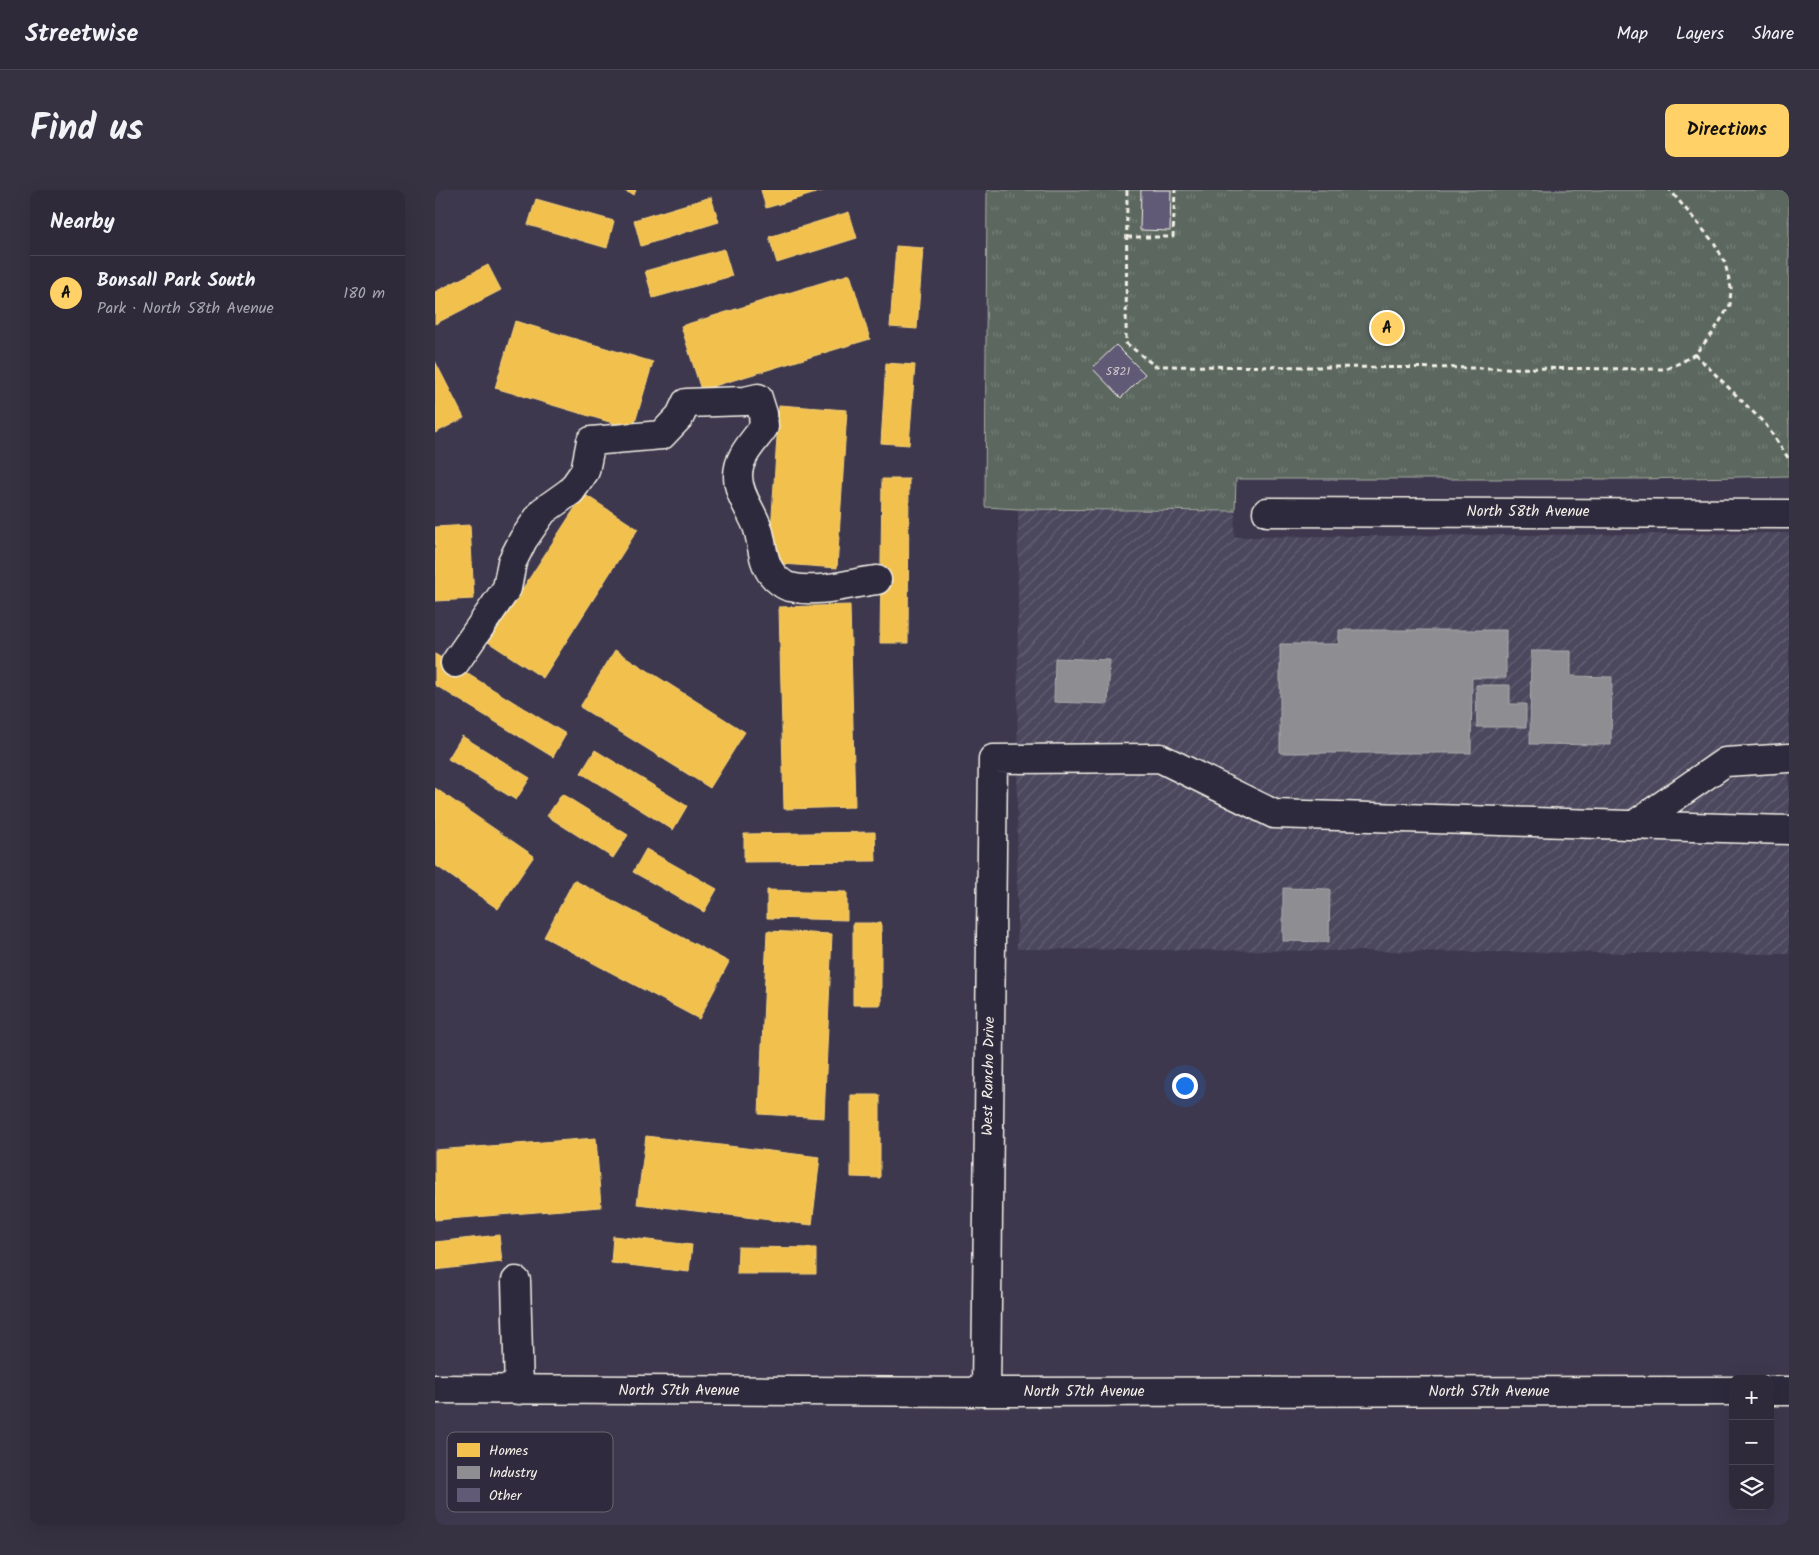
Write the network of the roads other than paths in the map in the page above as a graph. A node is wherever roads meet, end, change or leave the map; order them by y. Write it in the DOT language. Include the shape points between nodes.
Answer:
graph roads {
  1 [pos="1267,512"];
  2 [pos="1789,514"];
  3 [pos="877,580"];
  4 [pos="455,663"];
  5 [pos="1789,758"];
  6 [pos="1634,825"];
  7 [pos="1789,830"];
  8 [pos="516,1281"];
  9 [pos="435,1389"];
  10 [pos="519,1390"];
  11 [pos="1729,1391"];
  12 [pos="1774,1391"];
  13 [pos="1789,1391"];
  14 [pos="986,1392"];
  1 -- 2 [label="street, North 58th Avenue"];
  3 -- 4 [label="street" via="805,589 788,587 772,574 764,559 758,528 738,477 741,456 764,427 758,398 686,403 662,435 591,441 585,471 571,492 543,511 523,540 512,562 507,588"];
  5 -- 6 [label="street" via="1725,762"];
  6 -- 7 [label="street"];
  6 -- 14 [label="street, West Rancho Drive" via="1274,814 1160,758 993,759"];
  8 -- 10 [label="street"];
  9 -- 10 [label="street, North 57th Avenue"];
  10 -- 14 [label="street, North 57th Avenue"];
  11 -- 14 [label="street, North 57th Avenue"];
  12 -- 13 [label="street"];
}
